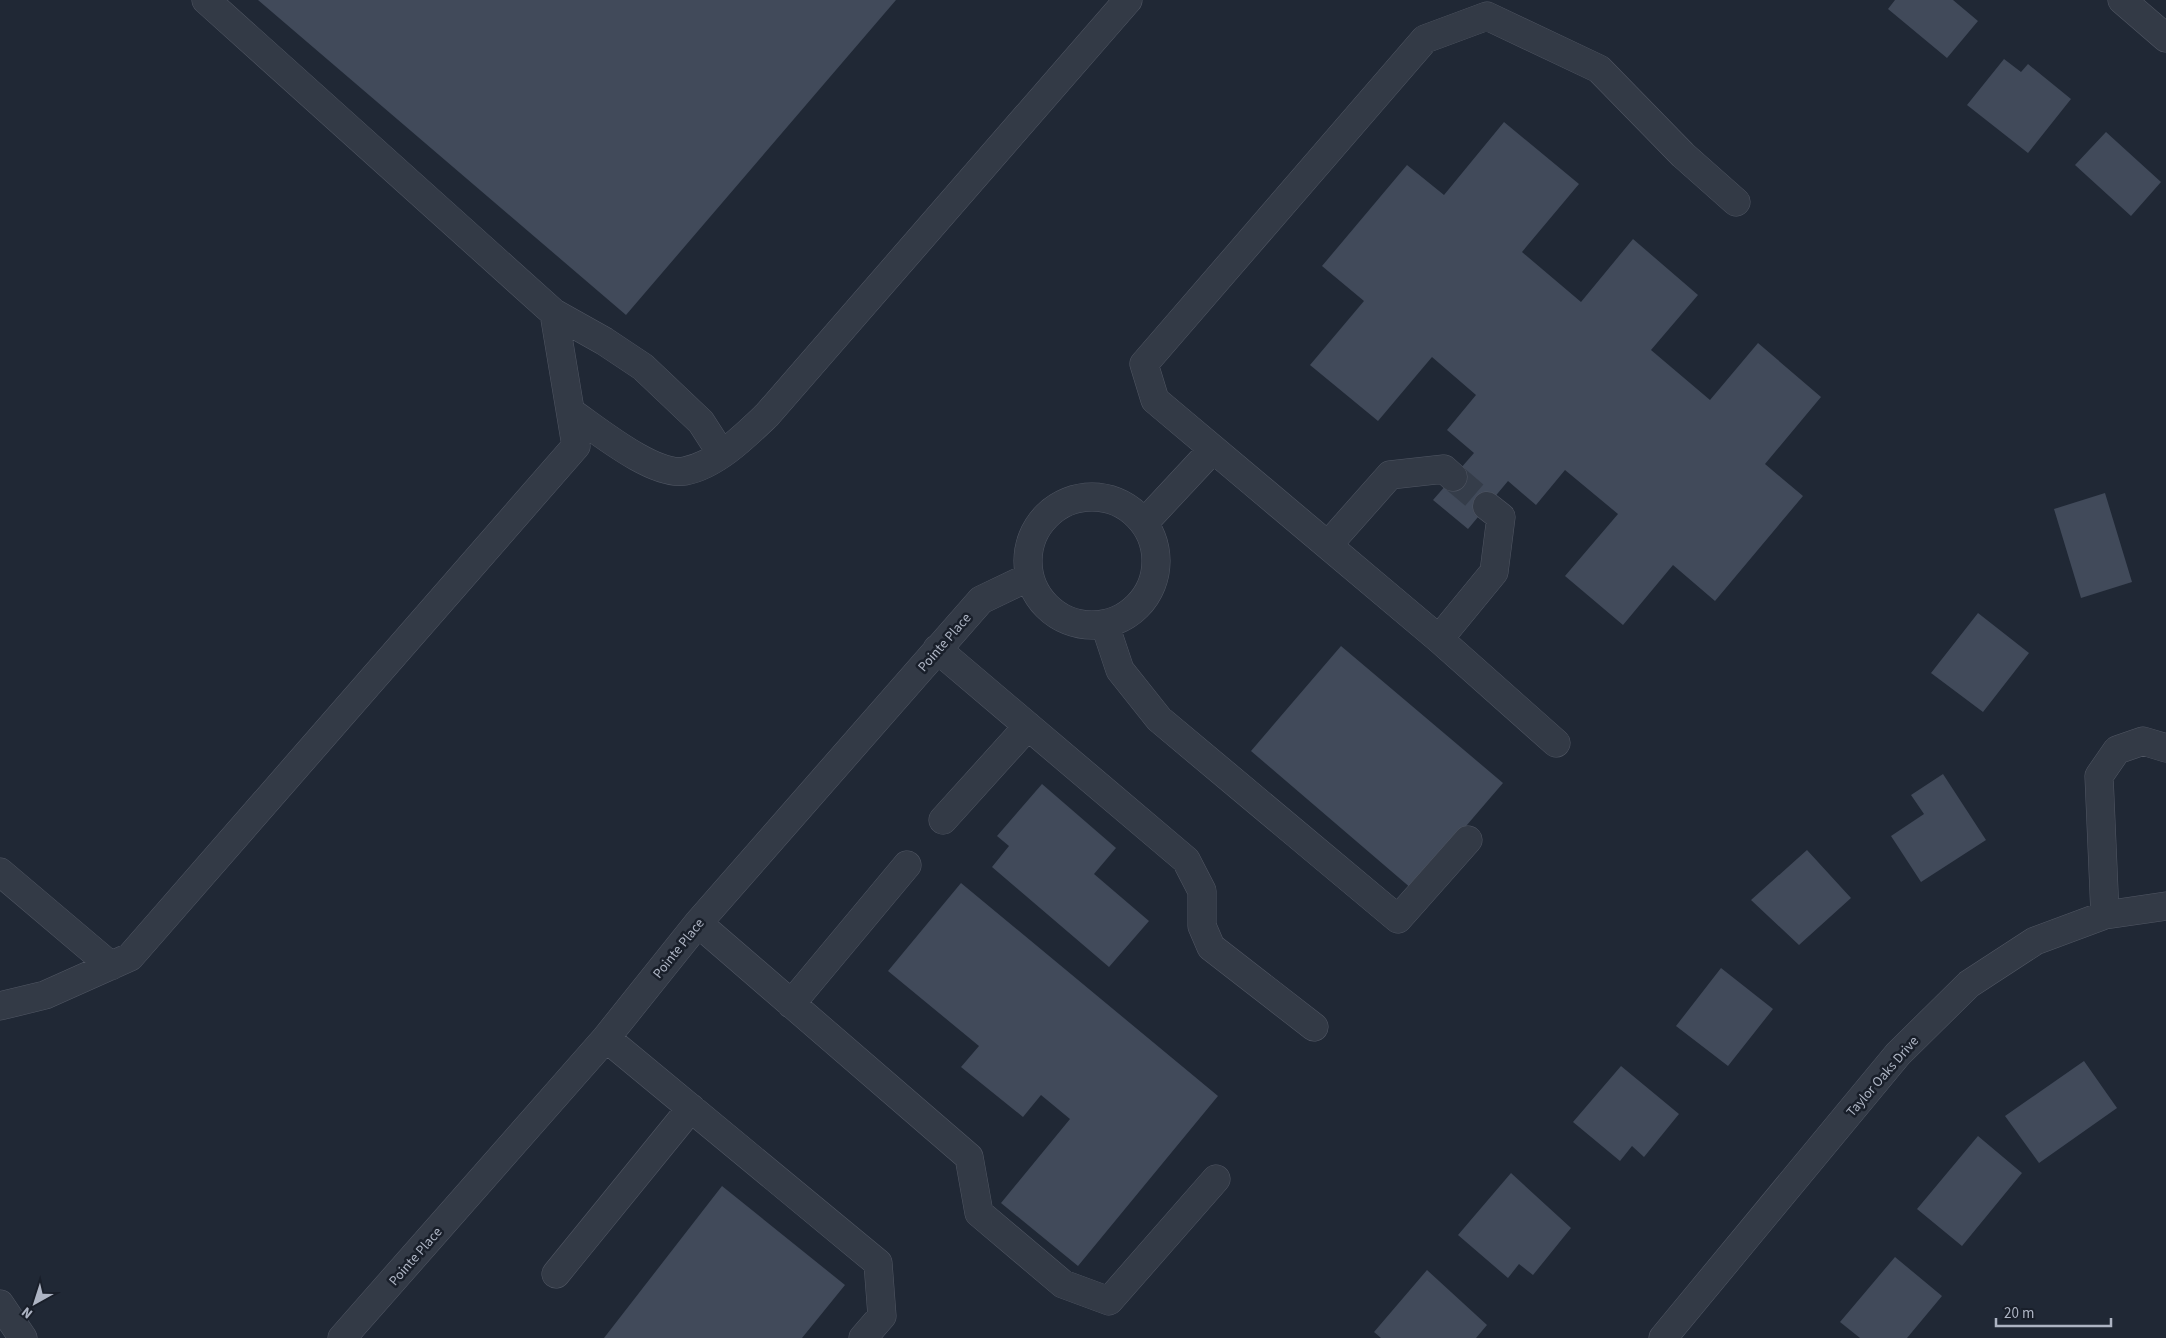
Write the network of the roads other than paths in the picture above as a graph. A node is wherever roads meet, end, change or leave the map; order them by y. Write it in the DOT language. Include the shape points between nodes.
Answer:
graph roads {
  1 [pos="206,0"];
  2 [pos="1128,0"];
  3 [pos="2122,0"];
  4 [pos="2166,38"];
  5 [pos="1736,202"];
  6 [pos="554,314"];
  7 [pos="571,412"];
  8 [pos="1213,450"];
  9 [pos="721,453"];
  10 [pos="1453,477"];
  11 [pos="1487,506"];
  12 [pos="1144,523"];
  13 [pos="1328,545"];
  14 [pos="1030,577"];
  15 [pos="1105,625"];
  16 [pos="1439,639"];
  17 [pos="938,649"];
  18 [pos="1028,726"];
  19 [pos="1556,743"];
  20 [pos="2166,748"];
  21 [pos="943,820"];
  22 [pos="1468,840"];
  23 [pos="907,865"];
  24 [pos="0,872"];
  25 [pos="2166,906"];
  26 [pos="2105,915"];
  27 [pos="698,923"];
  28 [pos="111,966"];
  29 [pos="791,1004"];
  30 [pos="0,1006"];
  31 [pos="1314,1027"];
  32 [pos="606,1038"];
  33 [pos="691,1108"];
  34 [pos="1216,1179"];
  35 [pos="556,1274"];
  36 [pos="0,1304"];
  37 [pos="23,1338"];
  38 [pos="342,1338"];
  39 [pos="863,1338"];
  40 [pos="1663,1338"];
  1 -- 6 [label="street"];
  2 -- 9 [label="street" via="767,415"];
  3 -- 4 [label="street"];
  5 -- 8 [label="street" via="1599,70 1487,16 1425,39 1144,364 1155,400"];
  6 -- 7 [label="street"];
  6 -- 9 [label="street" via="643,367 702,422"];
  7 -- 9 [label="street" via="644,460 666,470 684,471"];
  7 -- 28 [label="street" via="576,446 130,957"];
  8 -- 12 [label="street"];
  8 -- 13 [label="street"];
  10 -- 13 [label="street" via="1444,469 1390,475"];
  11 -- 16 [label="street" via="1501,517 1494,572"];
  12 -- 14 [label="street" via="1132,510 1107,499 1080,497 1063,503 1048,513 1030,542 1027,560"];
  12 -- 15 [label="street" via="1153,539 1156,575 1139,606 1123,618"];
  13 -- 16 [label="street"];
  14 -- 15 [label="street" via="1037,595 1050,610 1066,620 1085,625"];
  14 -- 17 [label="street, Pointe Place" via="981,600"];
  15 -- 22 [label="street" via="1120,670 1159,719 1398,919"];
  16 -- 19 [label="street"];
  17 -- 18 [label="street"];
  17 -- 27 [label="street, Pointe Place"];
  18 -- 21 [label="street"];
  18 -- 31 [label="street" via="1186,860 1202,891 1202,926 1211,947"];
  20 -- 26 [label="street" via="2143,741 2117,750 2099,776"];
  23 -- 29 [label="street"];
  24 -- 28 [label="street"];
  25 -- 26 [label="street, Taylor Oaks Drive"];
  26 -- 40 [label="street, Taylor Oaks Drive" via="2035,941 1969,984 1898,1054"];
  27 -- 29 [label="street"];
  27 -- 32 [label="street, Pointe Place"];
  28 -- 30 [label="street" via="45,995"];
  29 -- 34 [label="street" via="969,1157 979,1213 1063,1284 1109,1301"];
  32 -- 33 [label="street"];
  32 -- 38 [label="street, Pointe Place"];
  33 -- 35 [label="street"];
  33 -- 39 [label="street" via="878,1263 882,1316"];
  36 -- 37 [label="street"];
}
